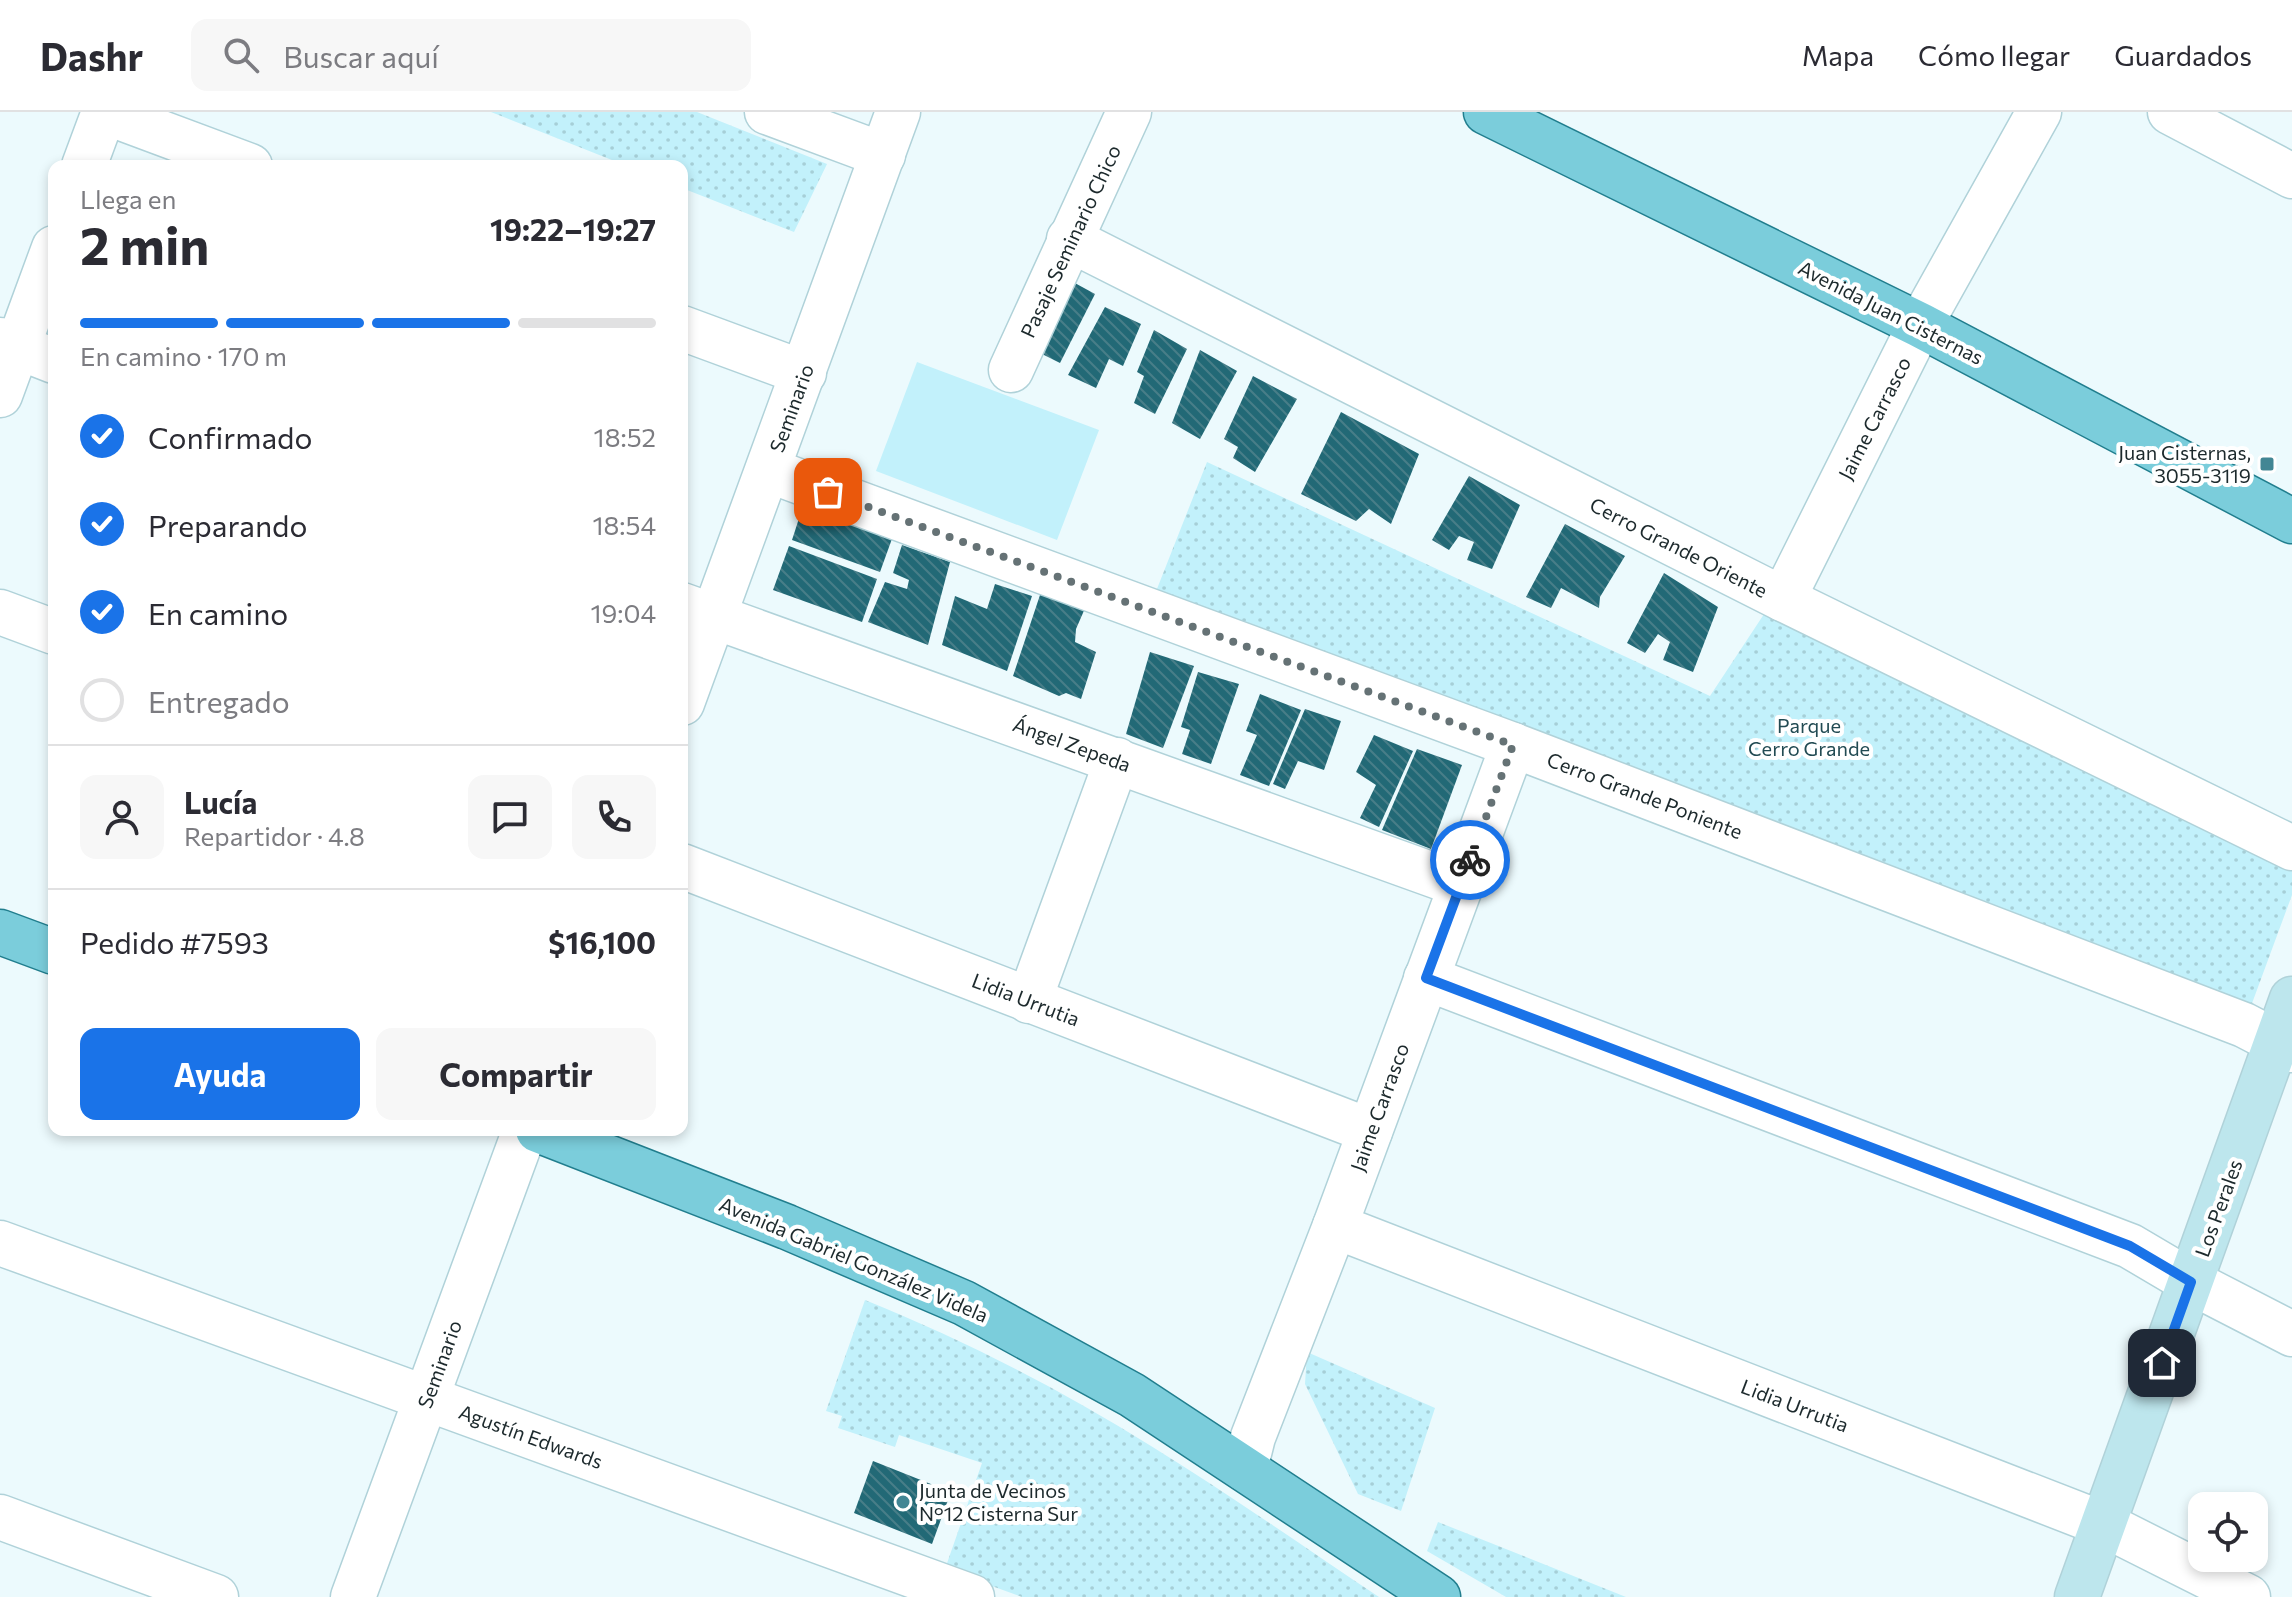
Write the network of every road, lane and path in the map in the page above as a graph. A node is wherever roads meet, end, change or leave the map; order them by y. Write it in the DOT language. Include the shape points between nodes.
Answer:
graph roads {
  1 [pos="105,112"];
  2 [pos="767,112"];
  3 [pos="898,112"];
  4 [pos="1129,112"];
  5 [pos="1486,112"];
  6 [pos="2039,112"];
  7 [pos="2170,112"];
  8 [pos="883,155"];
  9 [pos="86,160"];
  10 [pos="234,160"];
  11 [pos="2292,176"];
  12 [pos="1069,239"];
  13 [pos="48,268"];
  14 [pos="1920,325"];
  15 [pos="688,330"];
  16 [pos="24,349"];
  17 [pos="1011,370"];
  18 [pos="804,373"];
  19 [pos="0,395"];
  20 [pos="768,470"];
  21 [pos="2292,521"];
  22 [pos="1783,599"];
  23 [pos="698,611"];
  24 [pos="0,612"];
  25 [pos="48,630"];
  26 [pos="688,668"];
  27 [pos="1513,745"];
  28 [pos="1117,760"];
  29 [pos="2292,848"];
  30 [pos="688,868"];
  31 [pos="1461,885"];
  32 [pos="0,932"];
  33 [pos="48,950"];
  34 [pos="1426,978"];
  35 [pos="2292,999"];
  36 [pos="1029,1001"];
  37 [pos="2285,1045"];
  38 [pos="1370,1131"];
  39 [pos="523,1136"];
  40 [pos="553,1136"];
  41 [pos="1335,1226"];
  42 [pos="0,1243"];
  43 [pos="2191,1282"];
  44 [pos="2292,1334"];
  45 [pos="426,1398"];
  46 [pos="1245,1469"];
  47 [pos="0,1517"];
  48 [pos="2103,1524"];
  49 [pos="216,1597"];
  50 [pos="353,1597"];
  51 [pos="972,1597"];
  52 [pos="1438,1597"];
  53 [pos="2077,1597"];
  54 [pos="2248,1597"];
  1 -- 9 [label="street"];
  1 -- 10 [label="street"];
  2 -- 8 [label="street"];
  3 -- 8 [label="street, Seminario"];
  4 -- 12 [label="street, Pasaje Seminario Chico"];
  5 -- 14 [label="main road, Avenida Juan Cisternas"];
  6 -- 14 [label="street, Jaime Carrasco"];
  7 -- 11 [label="street"];
  8 -- 18 [label="street, Seminario"];
  12 -- 17 [label="street, Pasaje Seminario Chico"];
  12 -- 22 [label="street, Cerro Grande Oriente"];
  13 -- 16 [label="street"];
  14 -- 21 [label="main road, Avenida Juan Cisternas"];
  14 -- 22 [label="street, Jaime Carrasco"];
  15 -- 18 [label="street"];
  16 -- 19 [label="street"];
  18 -- 20 [label="street, Seminario"];
  20 -- 23 [label="street, Seminario"];
  20 -- 27 [label="street, Cerro Grande Poniente"];
  22 -- 29 [label="street, Cerro Grande Oriente"];
  23 -- 26 [label="street, Seminario"];
  23 -- 28 [label="street, Ángel Zepeda"];
  24 -- 25 [label="street"];
  27 -- 31 [label="street, Jaime Carrasco"];
  27 -- 37 [label="street, Cerro Grande Poniente"];
  28 -- 31 [label="street, Ángel Zepeda"];
  28 -- 36 [label="street"];
  30 -- 36 [label="street, Lidia Urrutia"];
  31 -- 34 [label="street, Jaime Carrasco"];
  32 -- 33 [label="main road"];
  34 -- 38 [label="street, Jaime Carrasco"];
  34 -- 43 [label="street" via="2130,1246"];
  35 -- 37 [label="main road, Los Perales"];
  36 -- 38 [label="street, Lidia Urrutia"];
  37 -- 43 [label="main road, Los Perales"];
  38 -- 41 [label="street, Jaime Carrasco"];
  39 -- 45 [label="street, Seminario"];
  40 -- 46 [label="main road, Avenida Gabriel González Videla" via="964,1303 1132,1395"];
  41 -- 46 [label="street, Jaime Carrasco"];
  41 -- 48 [label="street, Lidia Urrutia"];
  42 -- 45 [label="street, Agustín Edwards"];
  43 -- 44 [label="street"];
  43 -- 48 [label="main road, Los Perales"];
  45 -- 50 [label="street, Seminario"];
  45 -- 51 [label="street, Agustín Edwards"];
  46 -- 52 [label="main road, Avenida Gabriel González Videla"];
  47 -- 49 [label="street"];
  48 -- 53 [label="main road, Los Perales"];
  48 -- 54 [label="street, Lidia Urrutia"];
}
